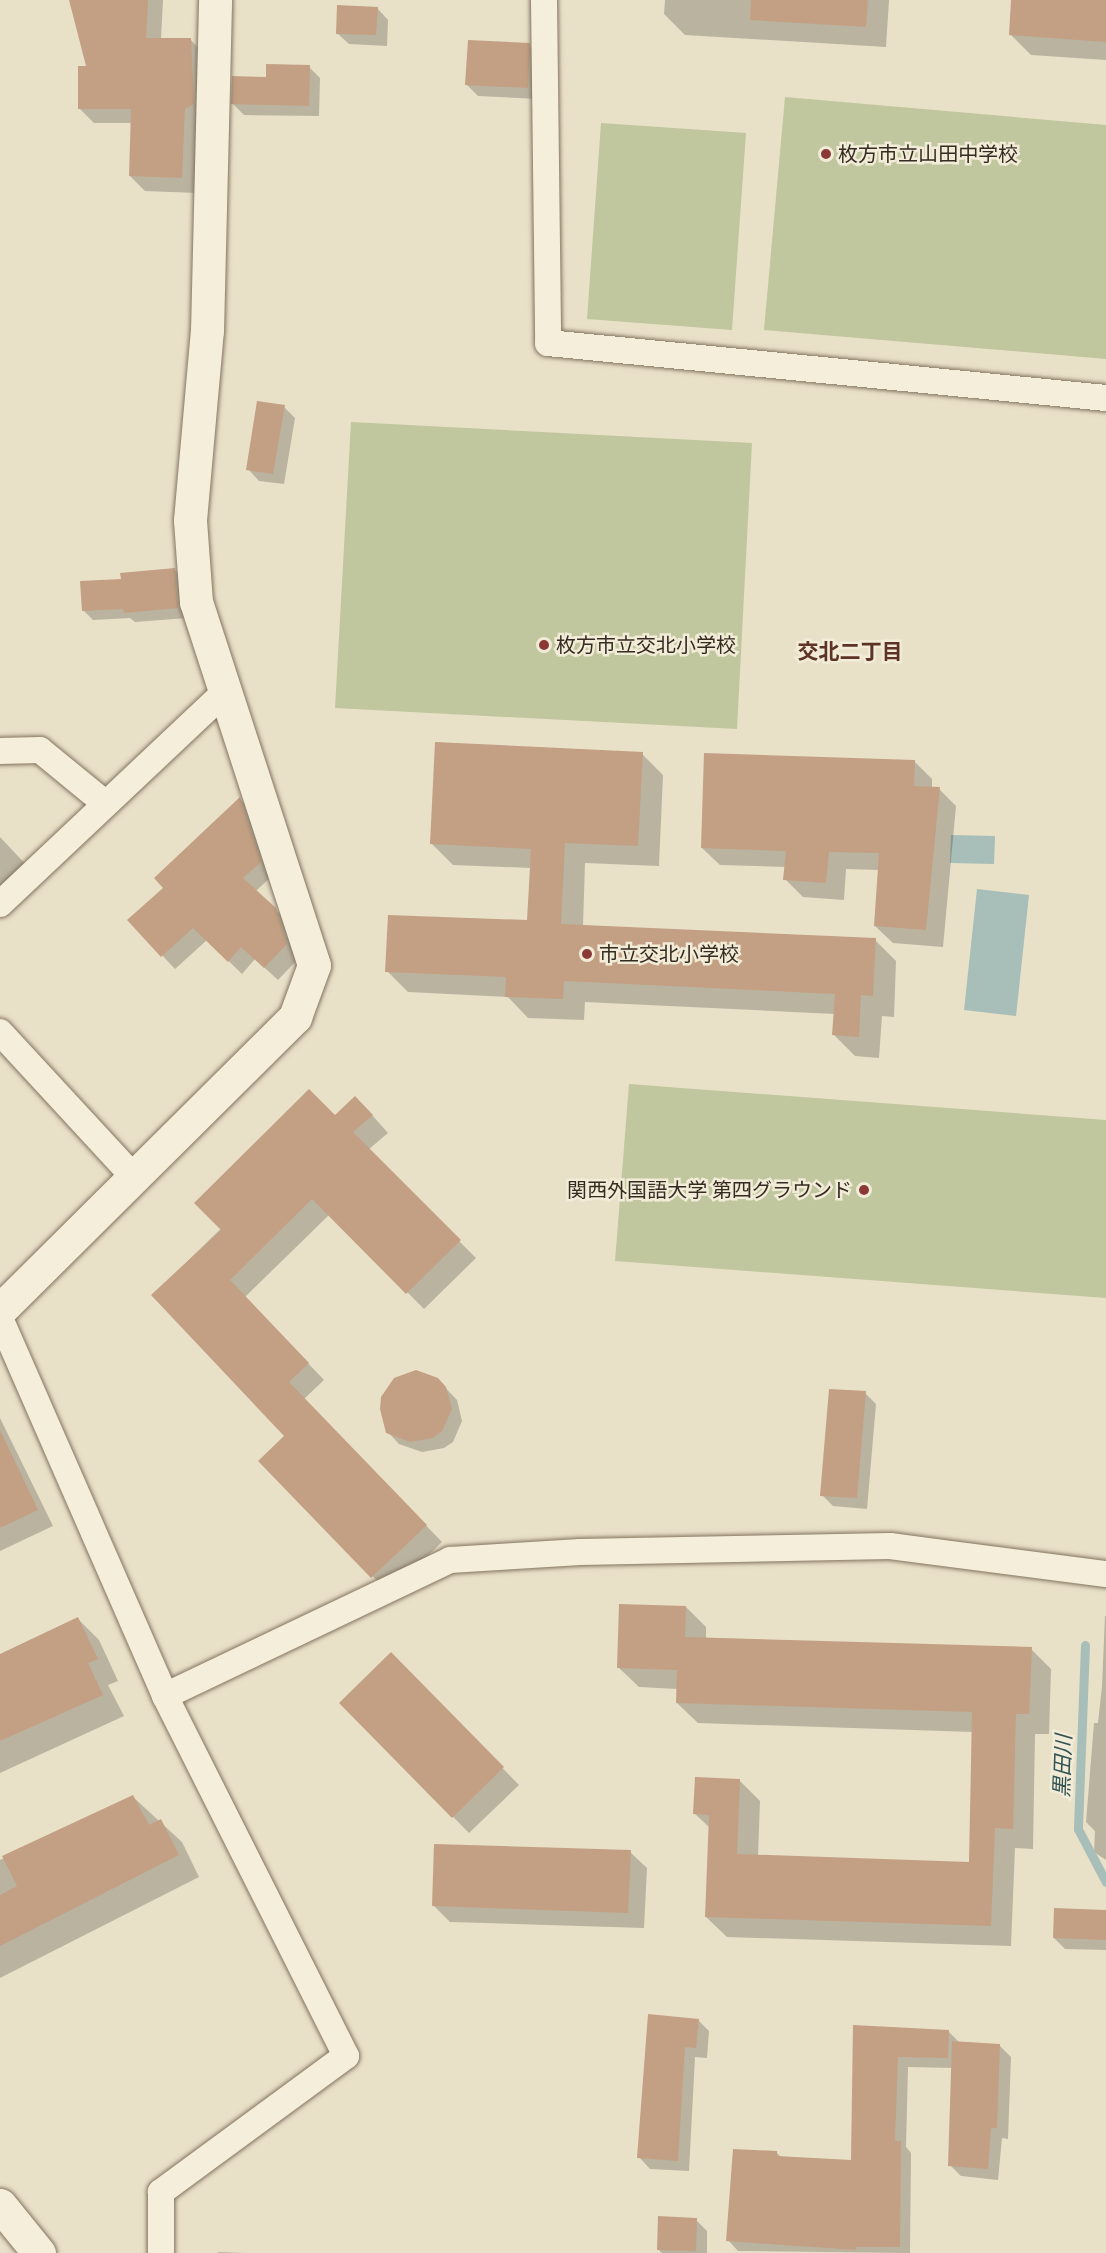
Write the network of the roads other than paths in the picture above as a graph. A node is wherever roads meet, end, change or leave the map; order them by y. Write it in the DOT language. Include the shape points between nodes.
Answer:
graph roads {
  1 [pos="215,0"];
  2 [pos="544,0"];
  3 [pos="1106,398"];
  4 [pos="225,692"];
  5 [pos="0,751"];
  6 [pos="106,804"];
  7 [pos="0,904"];
  8 [pos="0,1032"];
  9 [pos="134,1177"];
  10 [pos="0,1310"];
  11 [pos="0,1318"];
  12 [pos="1106,1574"];
  13 [pos="165,1696"];
  14 [pos="0,2205"];
  15 [pos="39,2253"];
  16 [pos="161,2253"];
  1 -- 4 [label="street" via="207,331 190,520 196,603"];
  2 -- 3 [label="street" via="548,343"];
  4 -- 6 [label="street"];
  4 -- 9 [label="street" via="314,965 295,1017"];
  5 -- 6 [label="street" via="40,750"];
  6 -- 7 [label="street"];
  8 -- 9 [label="street"];
  9 -- 10 [label="street"];
  11 -- 13 [label="street"];
  12 -- 13 [label="street" via="890,1546 580,1552 450,1560"];
  13 -- 16 [label="street" via="346,2056 161,2192"];
  14 -- 15 [label="street"];
}
